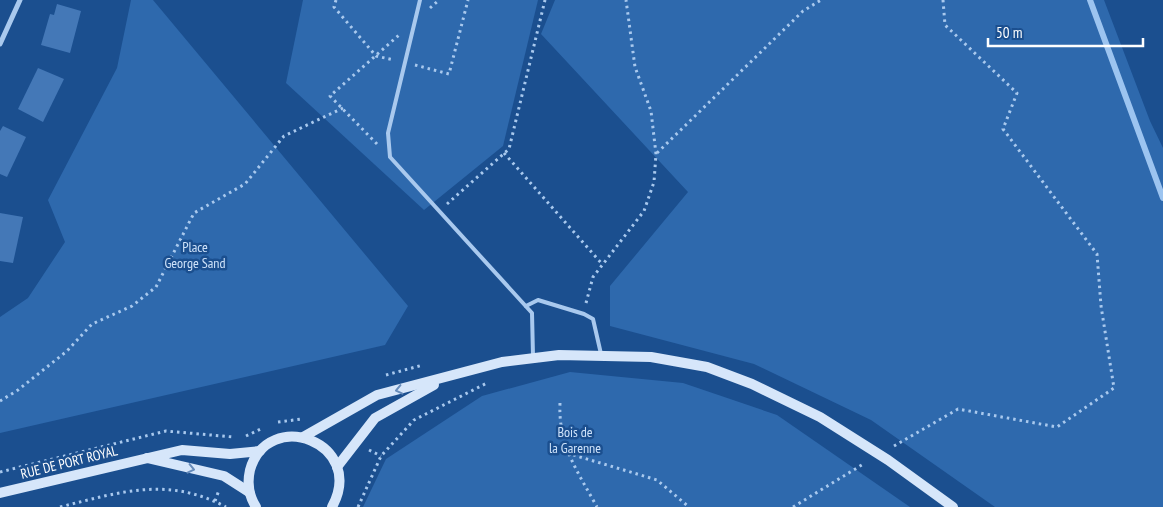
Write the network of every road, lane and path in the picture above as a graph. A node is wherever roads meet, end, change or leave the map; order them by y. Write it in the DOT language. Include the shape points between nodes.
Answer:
graph roads {
  1 [pos="20,0"];
  2 [pos="420,0"];
  3 [pos="439,0"];
  4 [pos="545,0"];
  5 [pos="626,0"];
  6 [pos="821,0"];
  7 [pos="943,0"];
  8 [pos="415,21"];
  9 [pos="0,44"];
  10 [pos="343,108"];
  11 [pos="504,153"];
  12 [pos="656,154"];
  13 [pos="390,157"];
  14 [pos="440,211"];
  15 [pos="603,265"];
  16 [pos="526,306"];
  17 [pos="584,314"];
  18 [pos="602,356"];
  19 [pos="533,358"];
  20 [pos="502,362"];
  21 [pos="427,364"];
  22 [pos="385,375"];
  23 [pos="446,378"];
  24 [pos="0,401"];
  25 [pos="560,403"];
  26 [pos="310,417"];
  27 [pos="236,437"];
  28 [pos="245,437"];
  29 [pos="303,437"];
  30 [pos="260,451"];
  31 [pos="567,453"];
  32 [pos="880,454"];
  33 [pos="144,458"];
  34 [pos="338,467"];
  35 [pos="0,472"];
  36 [pos="249,492"];
  37 [pos="0,493"];
  38 [pos="60,507"];
  39 [pos="226,507"];
  40 [pos="256,507"];
  41 [pos="332,507"];
  42 [pos="358,507"];
  43 [pos="597,507"];
  44 [pos="689,507"];
  45 [pos="793,507"];
  46 [pos="953,507"];
  1 -- 9 [label="street"];
  2 -- 8 [label="lane"];
  3 -- 8 [label="path"];
  4 -- 11 [label="path" via="509,149"];
  5 -- 12 [label="path" via="635,67 651,111"];
  6 -- 12 [label="path" via="804,11"];
  7 -- 32 [label="path" via="945,25 1017,93 1003,129 1097,254 1101,306 1114,388 1057,427 958,409"];
  8 -- 10 [label="path" via="330,96"];
  8 -- 13 [label="lane" via="388,133"];
  10 -- 13 [label="path"];
  10 -- 24 [label="path" via="284,136 245,184 194,214 156,287 132,306 92,324 67,351"];
  11 -- 14 [label="path"];
  11 -- 15 [label="path"];
  12 -- 15 [label="path" via="654,182 644,211"];
  13 -- 14 [label="lane"];
  14 -- 16 [label="lane"];
  15 -- 17 [label="path" via="593,277"];
  16 -- 17 [label="lane" via="538,300"];
  16 -- 19 [label="lane" via="532,313"];
  17 -- 18 [label="lane" via="592,320"];
  18 -- 19 [label="main road"];
  18 -- 32 [label="main road" via="651,356 707,367 752,384 820,417"];
  19 -- 20 [label="main road"];
  20 -- 23 [label="main road"];
  20 -- 42 [label="path" via="495,380 414,420 382,456"];
  21 -- 22 [label="path"];
  23 -- 29 [label="main road, one-way" via="377,395"];
  23 -- 34 [label="main road" via="375,418"];
  25 -- 31 [label="path" via="559,424"];
  26 -- 28 [label="path" via="284,420"];
  27 -- 35 [label="path" via="166,431"];
  29 -- 30 [label="main road" via="288,436 273,441"];
  29 -- 34 [label="main road" via="330,453"];
  30 -- 33 [label="main road, RUE DE PORT ROYAL" via="230,454 182,450"];
  30 -- 36 [label="main road" via="248,477"];
  31 -- 43 [label="path"];
  31 -- 44 [label="path" via="657,480"];
  32 -- 45 [label="path"];
  32 -- 46 [label="main road"];
  33 -- 36 [label="main road, RUE DE PORT ROYAL, one-way" via="224,476"];
  33 -- 37 [label="main road, RUE DE PORT ROYAL"];
  34 -- 41 [label="main road" via="340,482"];
  36 -- 40 [label="main road"];
  38 -- 39 [label="path" via="145,488 208,497"];
}
